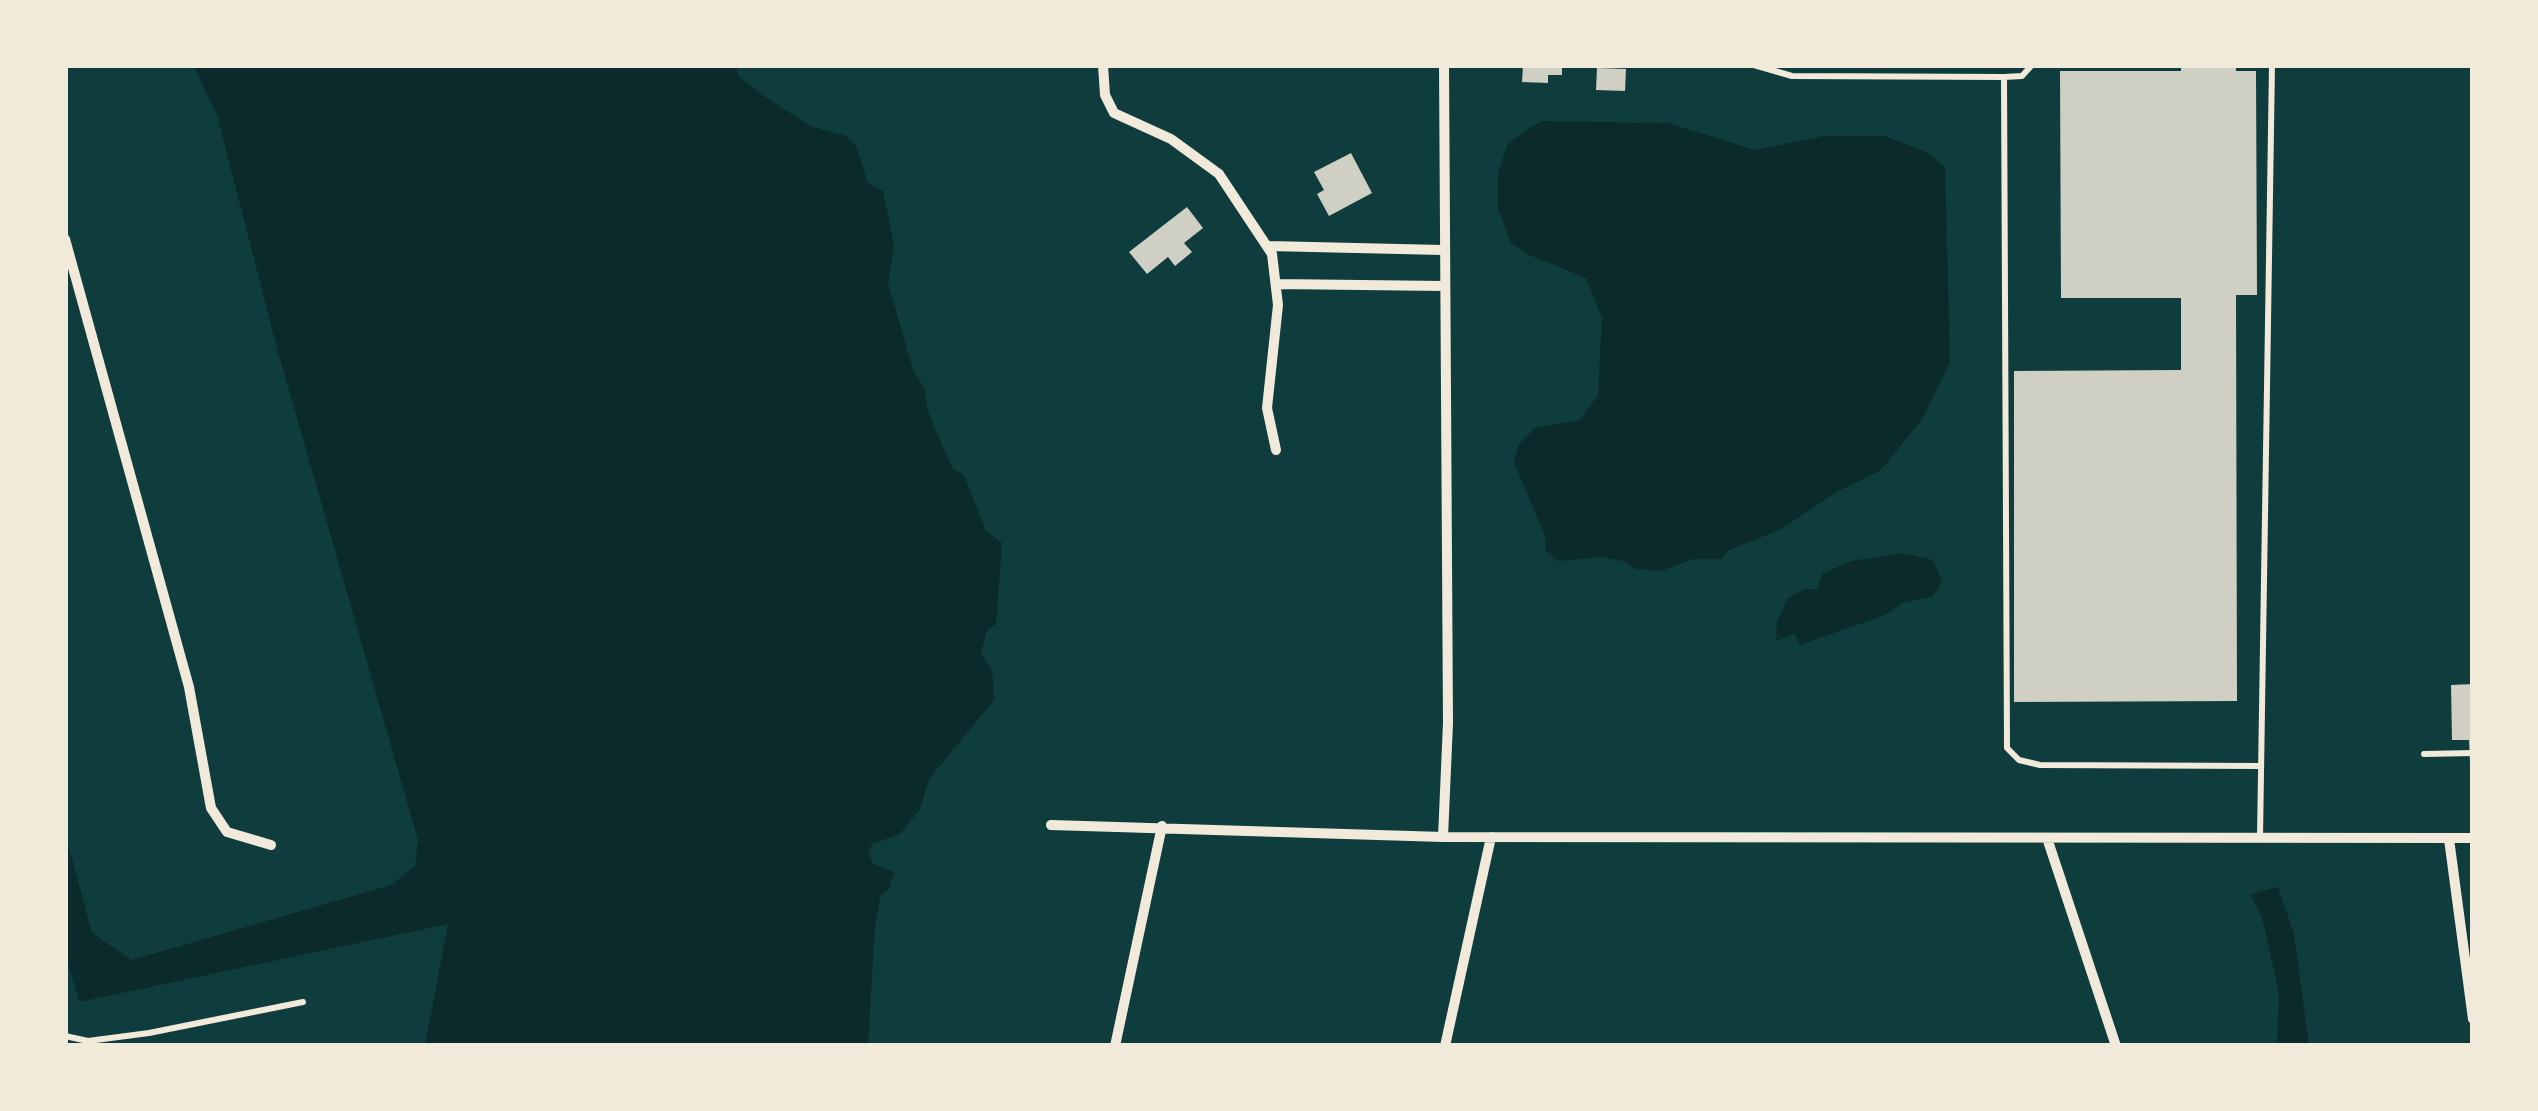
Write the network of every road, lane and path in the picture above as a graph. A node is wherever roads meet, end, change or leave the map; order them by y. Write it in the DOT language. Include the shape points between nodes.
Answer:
graph roads {
  1 [pos="1103,65"];
  2 [pos="1444,65"];
  3 [pos="1754,65"];
  4 [pos="2032,65"];
  5 [pos="2272,65"];
  6 [pos="2004,77"];
  7 [pos="65,240"];
  8 [pos="1268,246"];
  9 [pos="1443,250"];
  10 [pos="1278,284"];
  11 [pos="1444,286"];
  12 [pos="1276,450"];
  13 [pos="2473,753"];
  14 [pos="2424,754"];
  15 [pos="2261,766"];
  16 [pos="1051,824"];
  17 [pos="1162,826"];
  18 [pos="1443,837"];
  19 [pos="1491,837"];
  20 [pos="2260,837"];
  21 [pos="2046,838"];
  22 [pos="2473,838"];
  23 [pos="2449,839"];
  24 [pos="272,845"];
  25 [pos="303,1002"];
  26 [pos="2473,1019"];
  27 [pos="65,1036"];
  28 [pos="1115,1046"];
  29 [pos="1445,1046"];
  30 [pos="2116,1046"];
  1 -- 8 [label="street" via="1114,113 1204,160"];
  2 -- 9 [label="street"];
  3 -- 6 [label="lane" via="1792,76"];
  4 -- 6 [label="lane" via="2022,76"];
  5 -- 15 [label="lane"];
  6 -- 15 [label="lane" via="2007,748 2019,760 2040,765"];
  7 -- 24 [label="street" via="188,687 210,808 227,832"];
  8 -- 9 [label="street"];
  8 -- 10 [label="street"];
  9 -- 11 [label="street"];
  10 -- 11 [label="street"];
  10 -- 12 [label="street" via="1266,397"];
  11 -- 18 [label="street"];
  13 -- 14 [label="lane"];
  15 -- 20 [label="lane"];
  16 -- 17 [label="street"];
  17 -- 18 [label="street"];
  17 -- 28 [label="street"];
  18 -- 19 [label="street"];
  19 -- 21 [label="street"];
  19 -- 29 [label="street"];
  20 -- 21 [label="street"];
  20 -- 23 [label="street"];
  21 -- 30 [label="street"];
  22 -- 23 [label="street"];
  23 -- 26 [label="street"];
  25 -- 27 [label="lane" via="134,1035 88,1041"];
}
